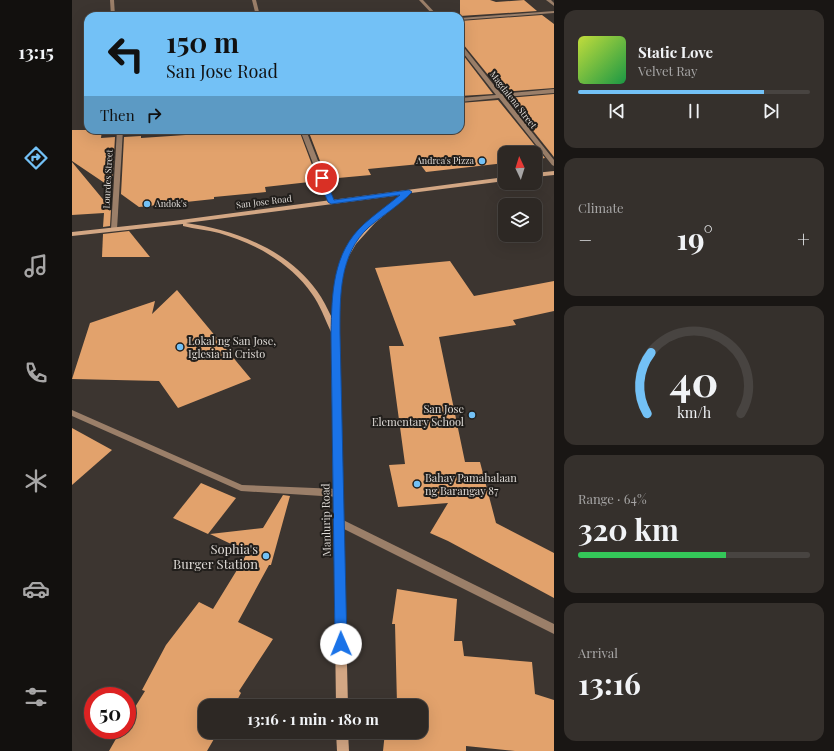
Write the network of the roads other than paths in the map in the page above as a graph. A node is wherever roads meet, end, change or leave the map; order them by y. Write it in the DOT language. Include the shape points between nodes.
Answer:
graph roads {
  1 [pos="112,0"];
  2 [pos="254,0"];
  3 [pos="421,0"];
  4 [pos="548,0"];
  5 [pos="554,5"];
  6 [pos="113,12"];
  7 [pos="257,12"];
  8 [pos="432,12"];
  9 [pos="554,12"];
  10 [pos="464,19"];
  11 [pos="464,51"];
  12 [pos="554,91"];
  13 [pos="500,97"];
  14 [pos="464,100"];
  15 [pos="120,134"];
  16 [pos="305,134"];
  17 [pos="554,164"];
  18 [pos="554,173"];
  19 [pos="542,175"];
  20 [pos="498,180"];
  21 [pos="409,192"];
  22 [pos="331,202"];
  23 [pos="173,223"];
  24 [pos="114,229"];
  25 [pos="72,234"];
  26 [pos="335,333"];
  27 [pos="72,413"];
  28 [pos="338,494"];
  29 [pos="339,522"];
  30 [pos="554,629"];
  31 [pos="342,699"];
  32 [pos="342,739"];
  33 [pos="343,751"];
  1 -- 6 [label="street"];
  2 -- 7 [label="street"];
  3 -- 8 [label="street"];
  4 -- 5 [label="street"];
  9 -- 10 [label="street"];
  11 -- 13 [label="street, Magdalena Street"];
  12 -- 13 [label="street"];
  13 -- 14 [label="street"];
  13 -- 17 [label="street, Magdalena Street"];
  15 -- 24 [label="street, Lourdes Street"];
  16 -- 22 [label="street"];
  18 -- 19 [label="main road"];
  20 -- 21 [label="main road, San Jose Road"];
  21 -- 22 [label="main road, San Jose Road"];
  21 -- 26 [label="main road, Manlurip Road" via="366,226 354,240 342,262 337,287"];
  22 -- 23 [label="main road, San Jose Road"];
  23 -- 24 [label="main road, San Jose Road"];
  23 -- 26 [label="main road, Manlurip Road" via="230,234 272,253 299,274 314,291"];
  24 -- 25 [label="main road, San Jose Road"];
  26 -- 28 [label="main road, Manlurip Road"];
  27 -- 28 [label="street" via="241,488"];
  28 -- 29 [label="main road, Manlurip Road"];
  29 -- 30 [label="street"];
  29 -- 31 [label="main road, Manlurip Road"];
  32 -- 33 [label="main road"];
}
